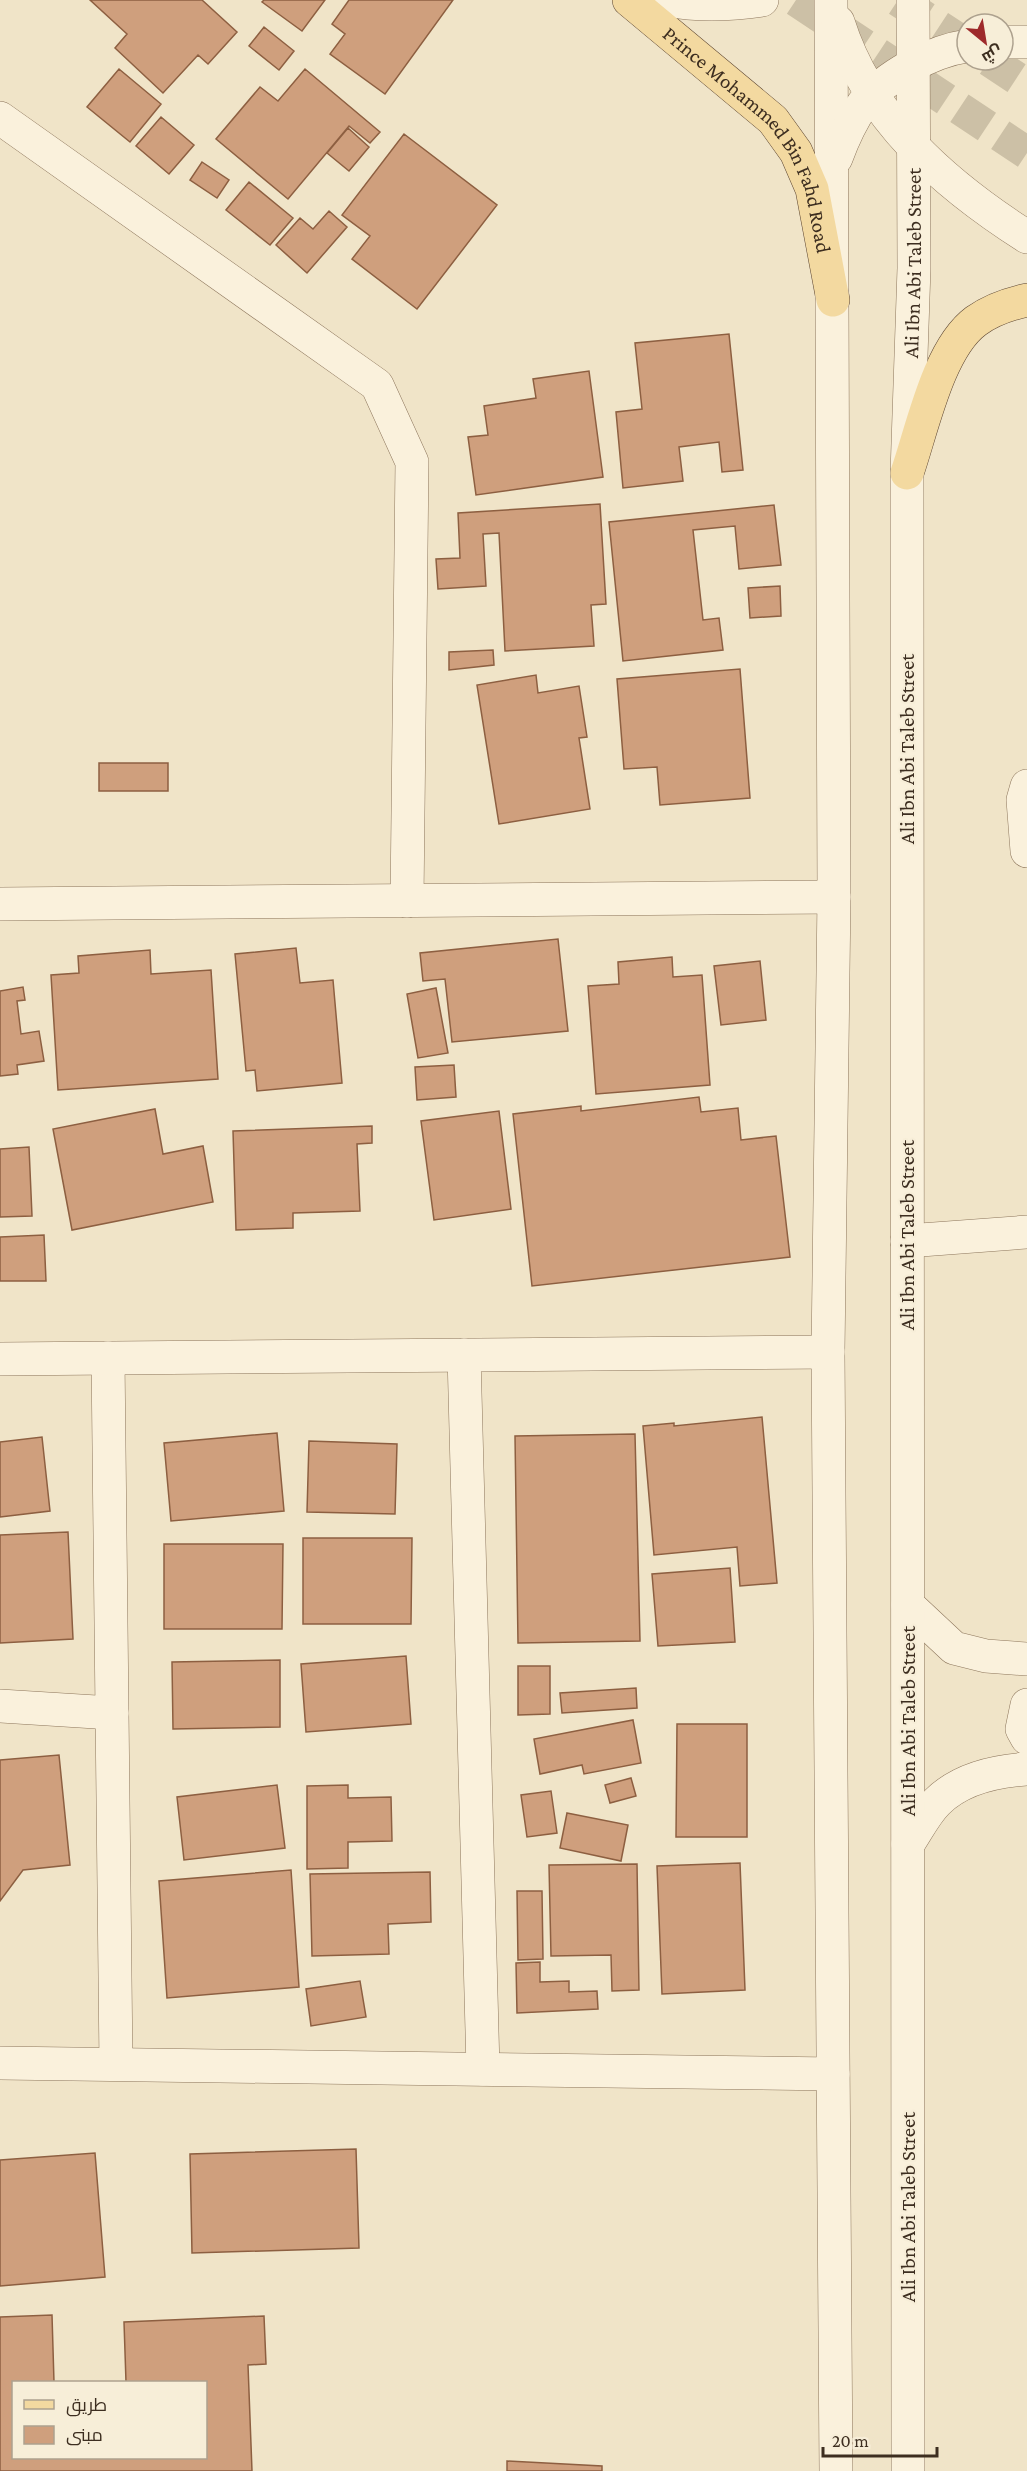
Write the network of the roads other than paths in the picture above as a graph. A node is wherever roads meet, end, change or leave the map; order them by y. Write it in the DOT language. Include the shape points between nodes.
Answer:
graph roads {
  1 [pos="629,0"];
  2 [pos="666,0"];
  3 [pos="762,0"];
  4 [pos="831,0"];
  5 [pos="895,0"];
  6 [pos="914,0"];
  7 [pos="955,48"];
  8 [pos="914,58"];
  9 [pos="873,96"];
  10 [pos="0,118"];
  11 [pos="914,147"];
  12 [pos="832,171"];
  13 [pos="1027,237"];
  14 [pos="833,300"];
  15 [pos="1027,300"];
  16 [pos="907,473"];
  17 [pos="1027,786"];
  18 [pos="1027,851"];
  19 [pos="834,897"];
  20 [pos="407,901"];
  21 [pos="0,904"];
  22 [pos="1027,1232"];
  23 [pos="907,1241"];
  24 [pos="828,1352"];
  25 [pos="464,1355"];
  26 [pos="108,1358"];
  27 [pos="0,1359"];
  28 [pos="908,1605"];
  29 [pos="1027,1659"];
  30 [pos="1027,1705"];
  31 [pos="0,1706"];
  32 [pos="112,1713"];
  33 [pos="1027,1738"];
  34 [pos="1027,1769"];
  35 [pos="908,1844"];
  36 [pos="0,2063"];
  37 [pos="116,2064"];
  38 [pos="483,2069"];
  39 [pos="833,2074"];
  40 [pos="836,2471"];
  41 [pos="908,2471"];
  1 -- 14 [label="main road, Prince Mohammed Bin Fahd Road" via="773,120 796,152 812,189"];
  2 -- 3 [label="street, Prince Mohammed Bin Fahd Road" via="730,5"];
  4 -- 9 [label="street" via="844,43"];
  4 -- 12 [label="street"];
  5 -- 8 [label="street"];
  6 -- 8 [label="street, Ali Ibn Abi Taleb Street"];
  7 -- 8 [label="street"];
  8 -- 9 [label="street"];
  8 -- 11 [label="street, Ali Ibn Abi Taleb Street"];
  9 -- 11 [label="street" via="886,117"];
  9 -- 12 [label="street" via="846,132"];
  10 -- 20 [label="street" via="376,385 412,462"];
  11 -- 13 [label="street" via="936,172"];
  11 -- 16 [label="street, Ali Ibn Abi Taleb Street"];
  12 -- 14 [label="street"];
  14 -- 19 [label="street"];
  15 -- 16 [label="main road" via="1004,306 975,322 953,346"];
  16 -- 23 [label="street, Ali Ibn Abi Taleb Street"];
  17 -- 18 [label="street" via="1023,800"];
  19 -- 20 [label="street"];
  19 -- 24 [label="street"];
  20 -- 21 [label="street"];
  22 -- 23 [label="street"];
  23 -- 28 [label="street, Ali Ibn Abi Taleb Street"];
  24 -- 25 [label="street"];
  24 -- 39 [label="street"];
  25 -- 26 [label="street"];
  25 -- 38 [label="street"];
  26 -- 27 [label="street"];
  26 -- 32 [label="street"];
  28 -- 29 [label="street" via="954,1648 986,1656"];
  28 -- 35 [label="street, Ali Ibn Abi Taleb Street"];
  30 -- 33 [label="street" via="1022,1729"];
  31 -- 32 [label="street"];
  32 -- 37 [label="street"];
  34 -- 35 [label="street" via="976,1777 953,1790 936,1803"];
  35 -- 41 [label="street, Ali Ibn Abi Taleb Street"];
  36 -- 37 [label="street"];
  37 -- 38 [label="street"];
  38 -- 39 [label="street"];
  39 -- 40 [label="street"];
}
